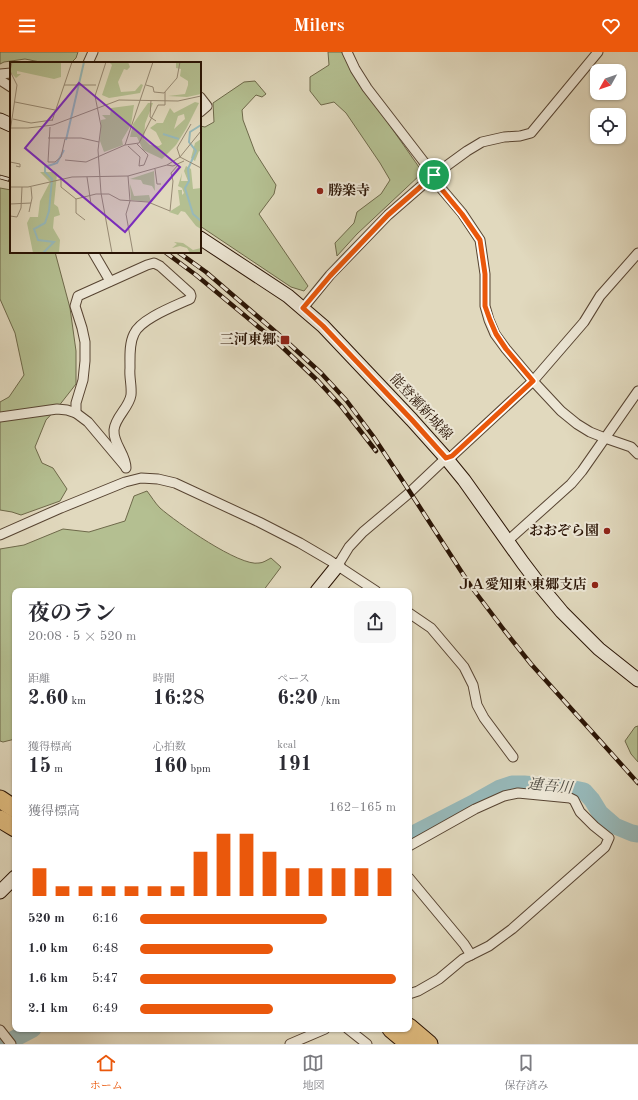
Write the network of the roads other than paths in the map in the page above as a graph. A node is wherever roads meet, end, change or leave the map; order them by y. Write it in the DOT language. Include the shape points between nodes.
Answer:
graph roads {
  1 [pos="93,52"];
  2 [pos="347,52"];
  3 [pos="598,52"];
  4 [pos="88,62"];
  5 [pos="10,73"];
  6 [pos="0,74"];
  7 [pos="0,80"];
  8 [pos="10,86"];
  9 [pos="201,98"];
  10 [pos="201,111"];
  11 [pos="0,120"];
  12 [pos="10,125"];
  13 [pos="434,175"];
  14 [pos="201,239"];
  15 [pos="94,253"];
  16 [pos="638,253"];
  17 [pos="110,281"];
  18 [pos="303,308"];
  19 [pos="533,381"];
  20 [pos="638,392"];
  21 [pos="76,412"];
  22 [pos="0,417"];
  23 [pos="605,438"];
  24 [pos="638,454"];
  25 [pos="446,458"];
  26 [pos="126,468"];
  27 [pos="133,480"];
  28 [pos="0,535"];
  29 [pos="507,541"];
  30 [pos="338,565"];
  31 [pos="319,588"];
  32 [pos="372,588"];
  33 [pos="412,615"];
  34 [pos="638,680"];
  35 [pos="513,757"];
  36 [pos="0,799"];
  37 [pos="12,807"];
  38 [pos="0,819"];
  39 [pos="12,826"];
  40 [pos="412,844"];
  41 [pos="12,880"];
  42 [pos="412,882"];
  43 [pos="0,892"];
  44 [pos="471,954"];
  45 [pos="412,993"];
  46 [pos="412,1030"];
  47 [pos="318,1032"];
  48 [pos="352,1032"];
  49 [pos="395,1032"];
  50 [pos="2,1033"];
  51 [pos="11,1044"];
  52 [pos="290,1044"];
  53 [pos="367,1044"];
  54 [pos="409,1044"];
  55 [pos="429,1044"];
  1 -- 4 [label="street"];
  2 -- 13 [label="street" via="367,88"];
  3 -- 13 [label="street" via="531,133 482,142"];
  5 -- 6 [label="street"];
  7 -- 8 [label="street"];
  9 -- 10 [label="street" via="207,106"];
  11 -- 12 [label="main road"];
  13 -- 18 [label="street" via="388,215"];
  13 -- 19 [label="street" via="434,180 480,240 485,274 485,306 490,320 506,349"];
  14 -- 18 [label="main road, 能登瀬新城線"];
  15 -- 17 [label="street"];
  16 -- 19 [label="street" via="600,296 584,322"];
  17 -- 21 [label="street" via="78,296 76,302 85,342 85,361"];
  17 -- 26 [label="street" via="154,264 171,274 191,296 190,299 146,322 134,334 130,346 130,397 114,430"];
  18 -- 25 [label="main road, 能登瀬新城線" via="323,326"];
  19 -- 23 [label="street" via="577,424"];
  19 -- 25 [label="street" via="452,456"];
  20 -- 23 [label="street"];
  21 -- 22 [label="street" via="57,409"];
  21 -- 26 [label="street" via="88,422"];
  23 -- 24 [label="street" via="631,447"];
  23 -- 29 [label="street" via="571,484"];
  25 -- 29 [label="main road, 能登瀬新城線"];
  25 -- 30 [label="street" via="363,532"];
  26 -- 27 [label="street"];
  27 -- 28 [label="street"];
  27 -- 30 [label="street" via="158,479 175,483 259,522"];
  29 -- 34 [label="main road, 能登瀬新城線" via="562,612 599,649"];
  30 -- 31 [label="main road"];
  30 -- 32 [label="street"];
  33 -- 35 [label="street" via="431,628 464,667 484,718"];
  36 -- 37 [label="highway"];
  38 -- 39 [label="highway"];
  40 -- 44 [label="street" via="475,809 518,792 574,800 580,812 609,838 605,847 512,929 489,946"];
  41 -- 43 [label="main road"];
  42 -- 44 [label="street"];
  44 -- 45 [label="street" via="439,979"];
  46 -- 55 [label="highway"];
  47 -- 52 [label="street"];
  48 -- 53 [label="street"];
  49 -- 54 [label="highway"];
  50 -- 51 [label="street"];
}
